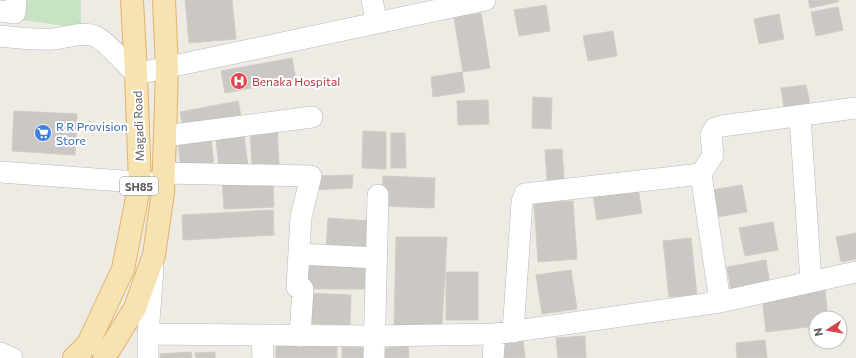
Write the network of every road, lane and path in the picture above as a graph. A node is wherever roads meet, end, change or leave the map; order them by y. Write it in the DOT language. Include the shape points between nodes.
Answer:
graph roads {
  1 [pos="16,0"];
  2 [pos="132,0"];
  3 [pos="164,0"];
  4 [pos="372,0"];
  5 [pos="485,0"];
  6 [pos="0,11"];
  7 [pos="377,23"];
  8 [pos="0,36"];
  9 [pos="167,68"];
  10 [pos="136,74"];
  11 [pos="856,108"];
  12 [pos="800,116"];
  13 [pos="312,117"];
  14 [pos="165,136"];
  15 [pos="0,172"];
  16 [pos="701,174"];
  17 [pos="163,178"];
  18 [pos="140,183"];
  19 [pos="378,195"];
  20 [pos="299,254"];
  21 [pos="154,255"];
  22 [pos="377,258"];
  23 [pos="856,272"];
  24 [pos="811,282"];
  25 [pos="720,302"];
  26 [pos="504,333"];
  27 [pos="148,334"];
  28 [pos="262,335"];
  29 [pos="300,336"];
  30 [pos="375,336"];
  31 [pos="0,354"];
  32 [pos="12,358"];
  33 [pos="74,358"];
  34 [pos="104,358"];
  35 [pos="148,358"];
  36 [pos="263,358"];
  37 [pos="374,358"];
  38 [pos="494,358"];
  1 -- 6 [label="street" via="15,13"];
  2 -- 10 [label="main road, Magadi Road / SH85"];
  3 -- 9 [label="main road, Magadi Road / SH85"];
  4 -- 7 [label="street"];
  5 -- 7 [label="street"];
  7 -- 9 [label="street"];
  8 -- 10 [label="street" via="30,40 83,34 96,36"];
  9 -- 10 [label="street"];
  9 -- 14 [label="main road, Magadi Road / SH85"];
  10 -- 18 [label="main road, Magadi Road / SH85"];
  11 -- 12 [label="street"];
  12 -- 16 [label="street" via="715,128 712,135 713,155"];
  12 -- 24 [label="street"];
  13 -- 14 [label="street"];
  14 -- 17 [label="main road, Magadi Road / SH85"];
  15 -- 18 [label="street"];
  16 -- 25 [label="street"];
  16 -- 26 [label="street" via="525,194"];
  17 -- 18 [label="street"];
  17 -- 20 [label="street" via="311,176 301,217"];
  17 -- 21 [label="main road, Magadi Road / SH85"];
  18 -- 33 [label="main road, Magadi Road / SH85" via="123,269 88,344"];
  19 -- 22 [label="street"];
  20 -- 22 [label="street"];
  20 -- 29 [label="street" via="297,287 303,289"];
  21 -- 27 [label="street"];
  21 -- 34 [label="main road, Magadi Road / SH85" via="135,308"];
  22 -- 30 [label="street"];
  23 -- 24 [label="street"];
  24 -- 25 [label="street"];
  25 -- 26 [label="street"];
  26 -- 30 [label="street"];
  26 -- 38 [label="street"];
  27 -- 28 [label="street"];
  27 -- 35 [label="street"];
  28 -- 29 [label="street"];
  28 -- 36 [label="street"];
  29 -- 30 [label="street"];
  30 -- 37 [label="street"];
  31 -- 32 [label="street"];
}
